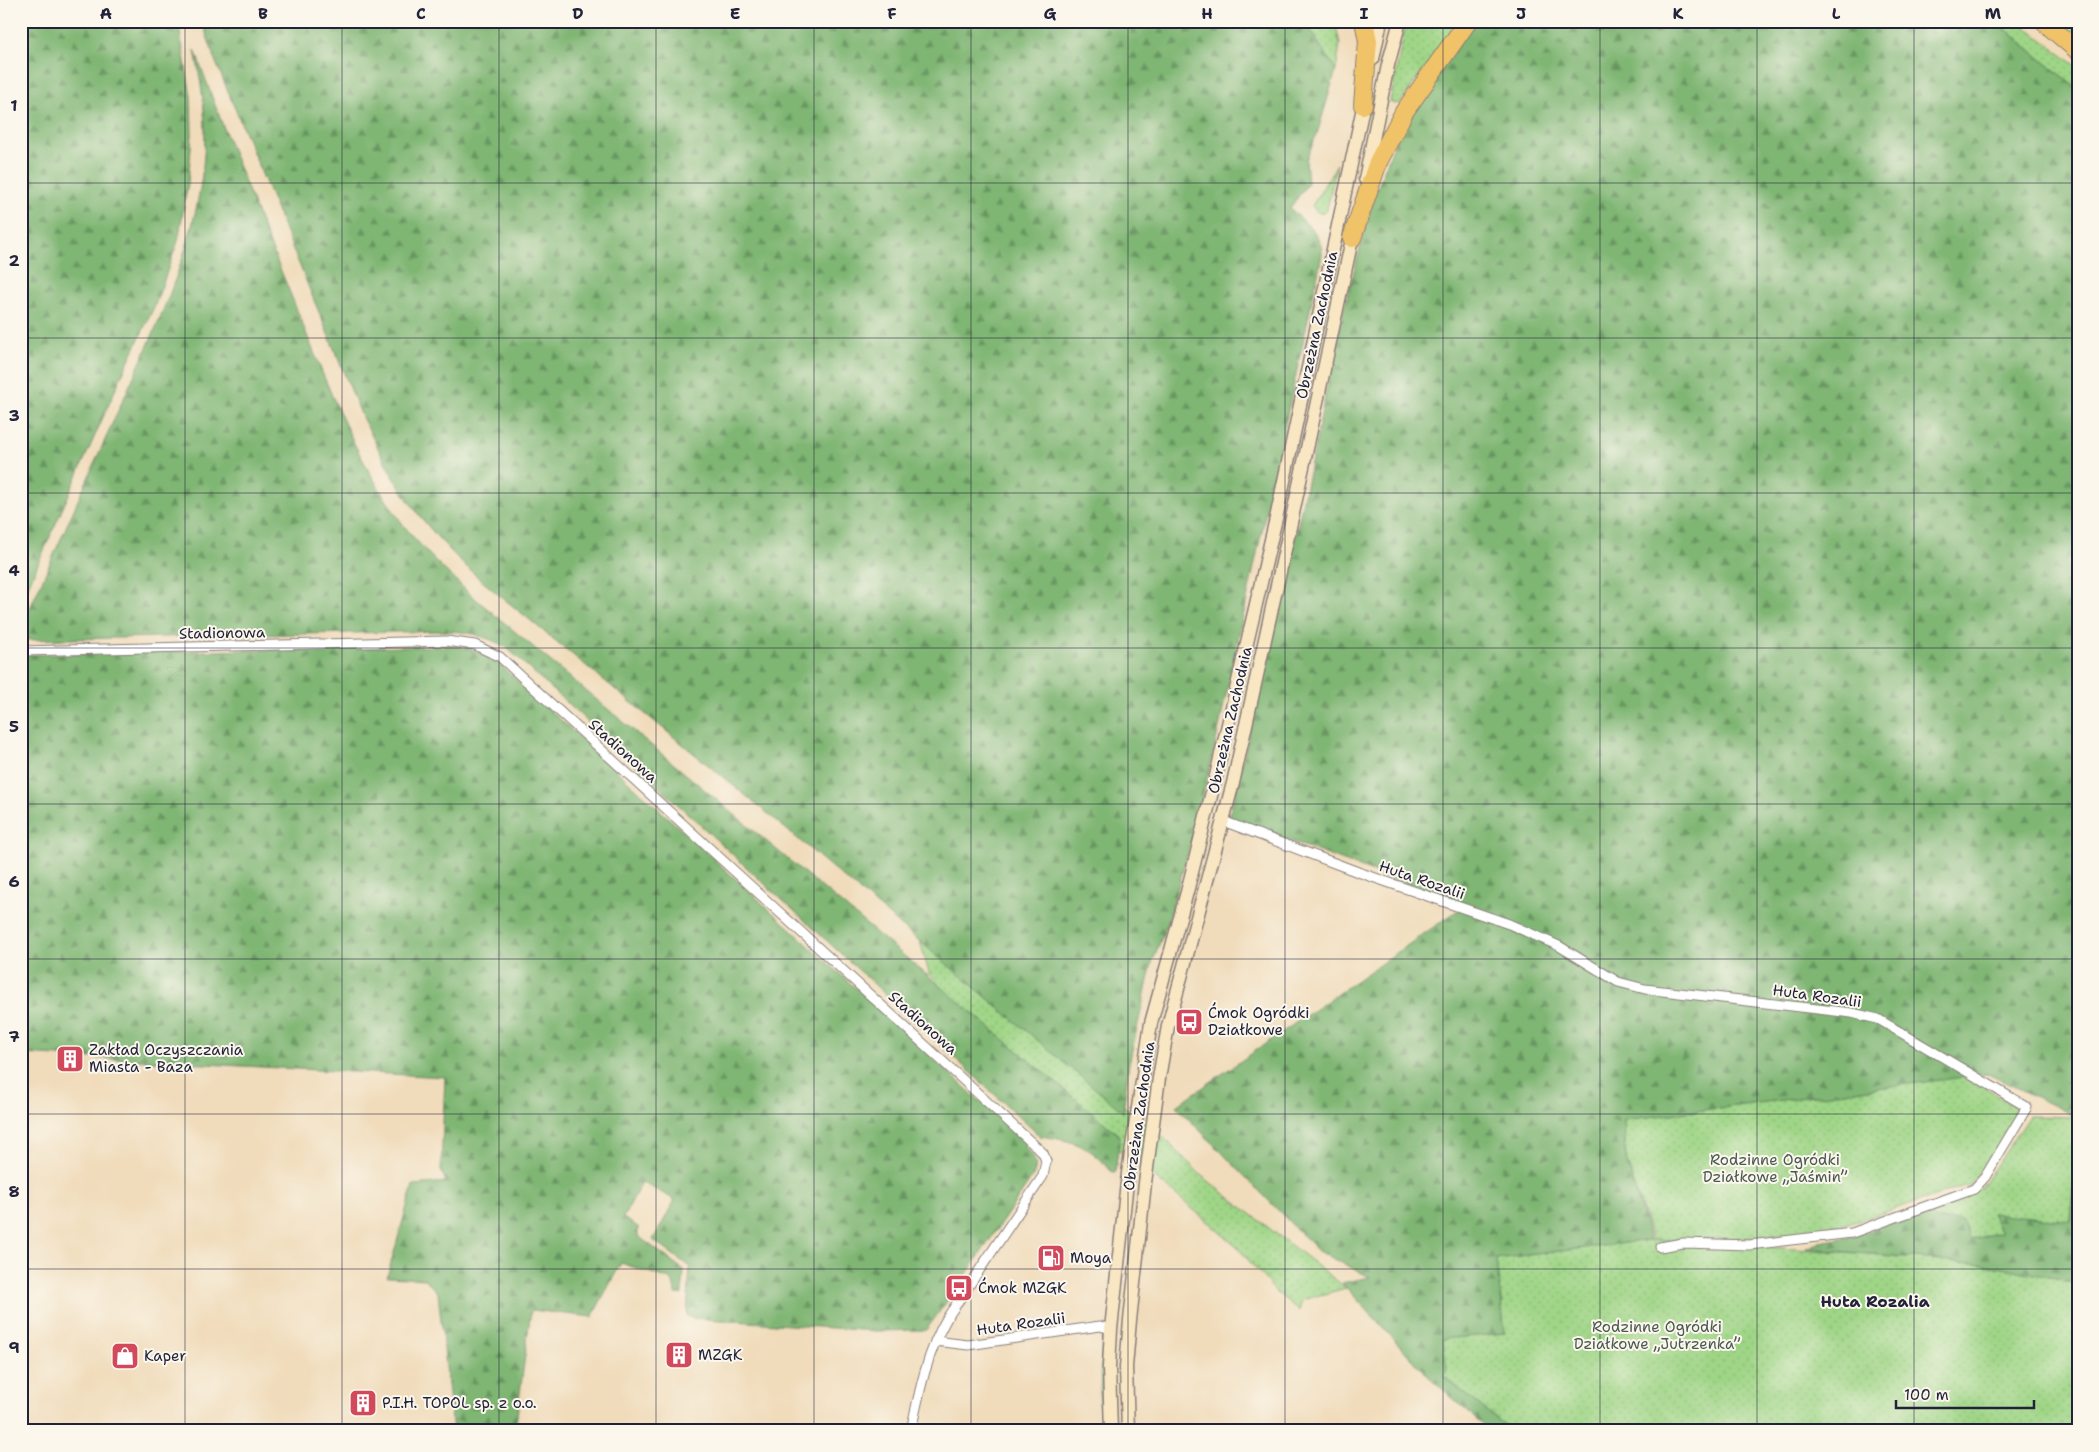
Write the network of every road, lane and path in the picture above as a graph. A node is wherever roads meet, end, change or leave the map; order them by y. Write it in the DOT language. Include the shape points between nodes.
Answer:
graph roads {
  1 [pos="1364,21"];
  2 [pos="1381,21"];
  3 [pos="1400,21"];
  4 [pos="1468,21"];
  5 [pos="2044,23"];
  6 [pos="2078,50"];
  7 [pos="1363,105"];
  8 [pos="1352,238"];
  9 [pos="21,651"];
  10 [pos="1223,820"];
  11 [pos="1660,1247"];
  12 [pos="1111,1329"];
  13 [pos="935,1341"];
  14 [pos="911,1431"];
  15 [pos="1111,1431"];
  16 [pos="1128,1431"];
  1 -- 7 [label="highway" via="1368,41"];
  2 -- 7 [label="street, Obrzeżna Zachodnia"];
  3 -- 8 [label="street, Obrzeżna Zachodnia"];
  4 -- 8 [label="highway" via="1404,112 1378,162"];
  5 -- 6 [label="highway"];
  7 -- 12 [label="street, Obrzeżna Zachodnia" via="1277,514 1215,780 1151,1023 1128,1173"];
  8 -- 10 [label="street, Obrzeżna Zachodnia"];
  9 -- 13 [label="street, Stadionowa" via="446,641 475,645 500,657 1043,1153 1043,1176 947,1318"];
  10 -- 11 [label="street, Huta Rozalii" via="1350,869 1509,924 1559,946 1618,982 1645,989 1852,1013 1878,1019 2027,1107 1989,1171 1974,1189 1852,1233 1749,1245 1683,1243"];
  10 -- 16 [label="street, Obrzeżna Zachodnia" via="1168,1026 1159,1078 1126,1367"];
  12 -- 13 [label="street, Huta Rozalii" via="1100,1326 968,1345"];
  12 -- 15 [label="street, Obrzeżna Zachodnia"];
  13 -- 14 [label="street, Stadionowa"];
}
